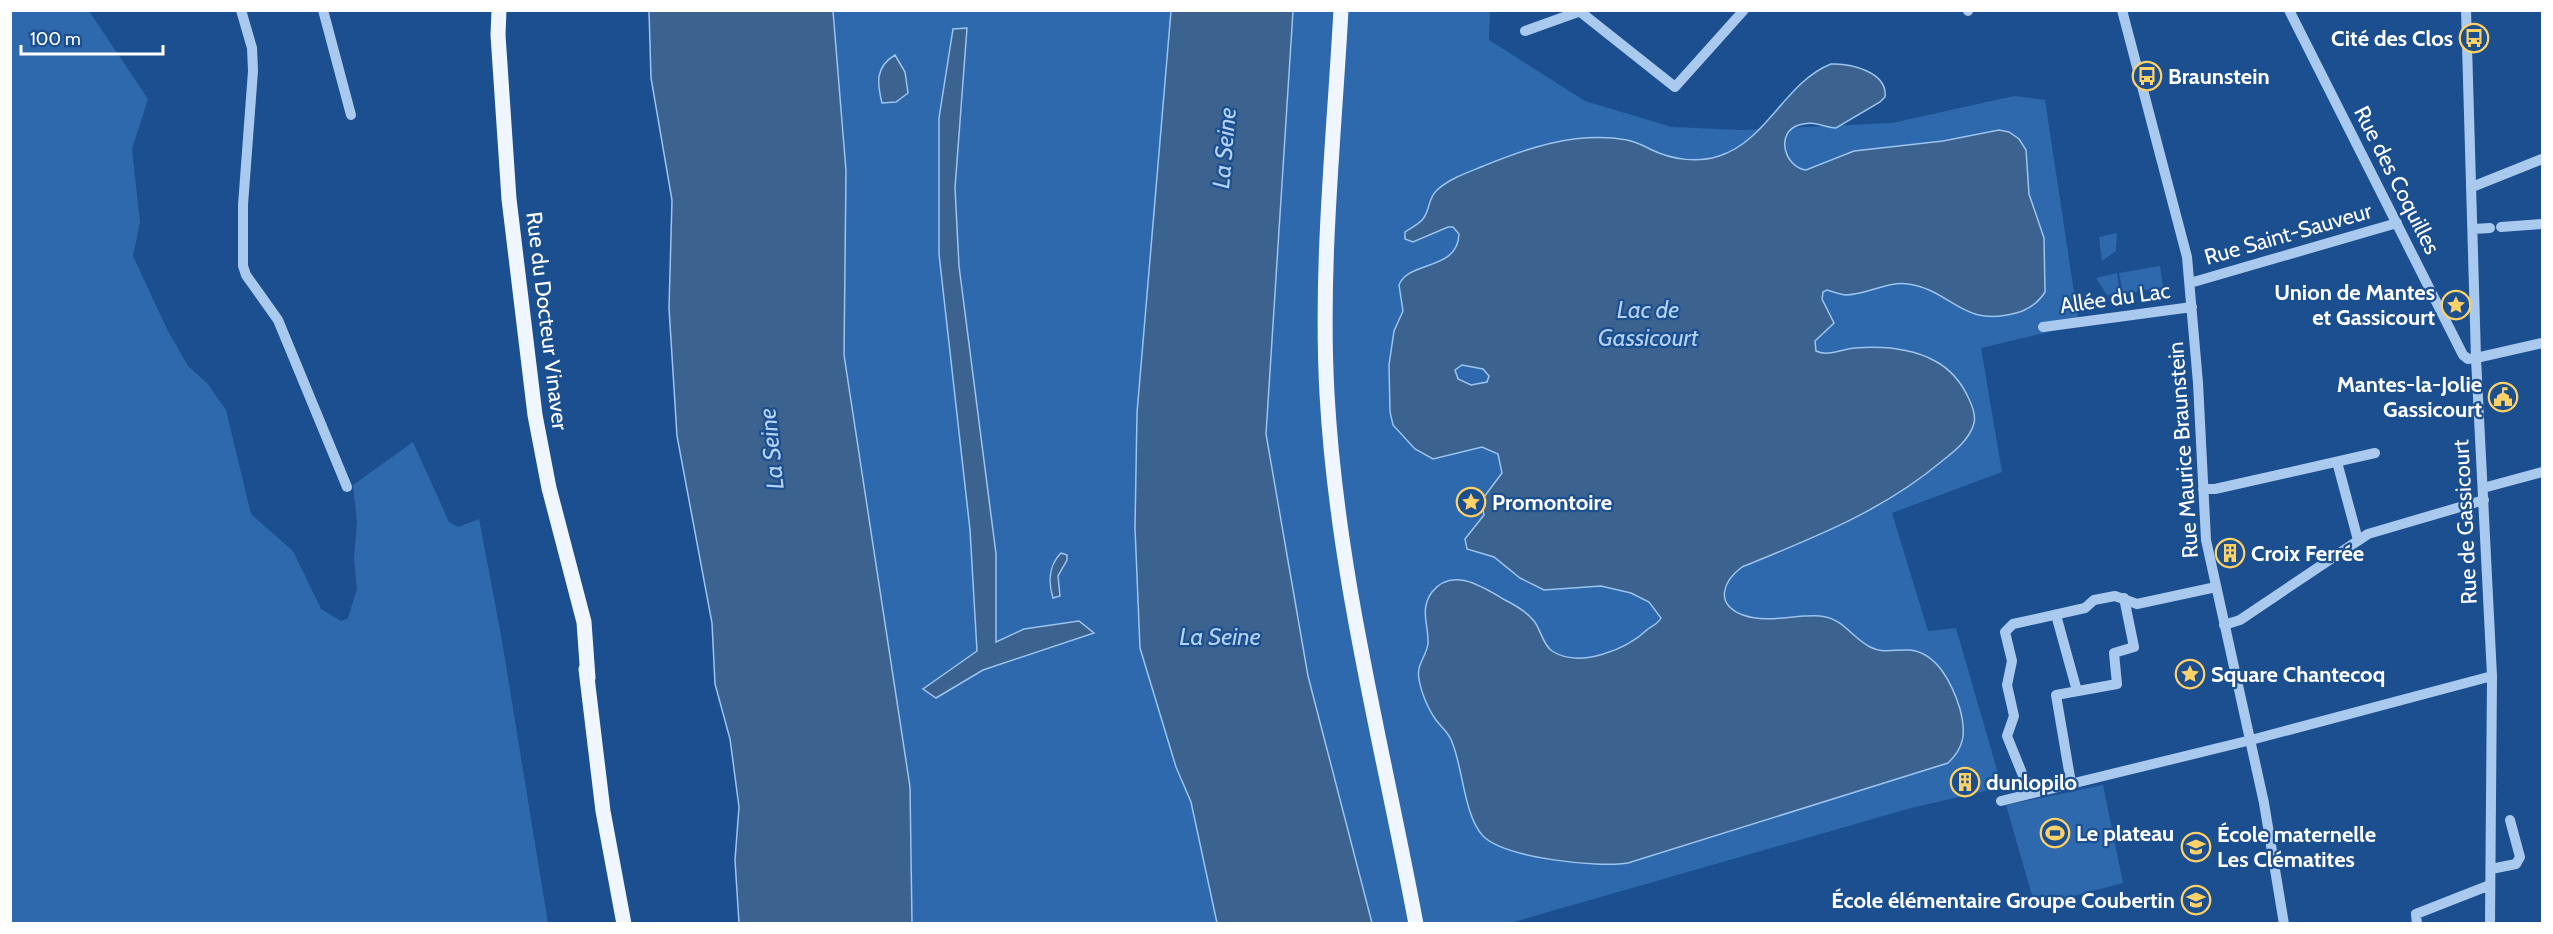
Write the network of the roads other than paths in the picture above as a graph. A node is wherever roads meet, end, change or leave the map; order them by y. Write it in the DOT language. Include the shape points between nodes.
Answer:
graph roads {
  1 [pos="241,10"];
  2 [pos="323,10"];
  3 [pos="499,10"];
  4 [pos="504,10"];
  5 [pos="1341,10"];
  6 [pos="1743,10"];
  7 [pos="2122,10"];
  8 [pos="2289,10"];
  9 [pos="2466,10"];
  10 [pos="1578,11"];
  11 [pos="1525,31"];
  12 [pos="501,58"];
  13 [pos="351,115"];
  14 [pos="2542,159"];
  15 [pos="2472,187"];
  16 [pos="2397,223"];
  17 [pos="2542,224"];
  18 [pos="2473,229"];
  19 [pos="2190,282"];
  20 [pos="2192,307"];
  21 [pos="2043,327"];
  22 [pos="2542,343"];
  23 [pos="2476,358"];
  24 [pos="2375,453"];
  25 [pos="2337,462"];
  26 [pos="2542,472"];
  27 [pos="347,487"];
  28 [pos="2482,488"];
  29 [pos="2203,489"];
  30 [pos="2484,500"];
  31 [pos="2358,540"];
  32 [pos="2216,587"];
  33 [pos="2124,598"];
  34 [pos="2056,615"];
  35 [pos="2224,625"];
  36 [pos="2492,676"];
  37 [pos="2077,691"];
  38 [pos="2251,740"];
  39 [pos="2071,783"];
  40 [pos="2030,793"];
  41 [pos="2001,801"];
  42 [pos="2510,820"];
  43 [pos="2490,869"];
  44 [pos="2490,885"];
  45 [pos="624,924"];
  46 [pos="1416,924"];
  47 [pos="2284,924"];
  48 [pos="2417,924"];
  49 [pos="2490,924"];
  1 -- 27 [label="street" via="252,48 253,71 243,206 243,266 278,320"];
  2 -- 13 [label="street"];
  3 -- 12 [label="main road, Rue du Docteur Vinaver"];
  4 -- 12 [label="main road, Rue du Docteur Vinaver"];
  5 -- 46 [label="main road" via="1326,232 1327,394 1337,509 1364,672"];
  6 -- 10 [label="street" via="1675,87"];
  7 -- 19 [label="street, Rue Maurice Braunstein" via="2182,234"];
  8 -- 16 [label="street, Rue des Coquilles"];
  9 -- 15 [label="street, Rue de Gassicourt"];
  10 -- 11 [label="street"];
  12 -- 45 [label="main road, Rue du Docteur Vinaver" via="508,199 534,405 573,586 603,812"];
  14 -- 15 [label="street"];
  15 -- 18 [label="street, Rue de Gassicourt"];
  16 -- 19 [label="street, Rue Saint-Sauveur"];
  16 -- 23 [label="street, Rue des Coquilles" via="2463,355"];
  17 -- 18 [label="street"];
  18 -- 23 [label="street, Rue de Gassicourt"];
  19 -- 20 [label="street, Rue Maurice Braunstein"];
  20 -- 21 [label="street, Allée du Lac"];
  20 -- 29 [label="street, Rue Maurice Braunstein"];
  22 -- 23 [label="street"];
  23 -- 28 [label="street, Rue de Gassicourt"];
  24 -- 25 [label="street"];
  25 -- 29 [label="street"];
  25 -- 31 [label="street"];
  26 -- 28 [label="street"];
  28 -- 30 [label="street, Rue de Gassicourt"];
  29 -- 32 [label="street, Rue Maurice Braunstein" via="2206,540"];
  30 -- 31 [label="street"];
  30 -- 36 [label="street, Rue de Gassicourt"];
  31 -- 35 [label="street" via="2240,620"];
  32 -- 33 [label="street" via="2137,604"];
  32 -- 35 [label="street, Rue Maurice Braunstein"];
  33 -- 34 [label="street" via="2094,600 2085,608"];
  33 -- 37 [label="street" via="2134,647 2114,653 2117,684"];
  34 -- 37 [label="street"];
  34 -- 40 [label="street" via="2013,624 2005,632 2012,661 2007,685 2014,716 2007,736"];
  35 -- 38 [label="street, Rue Maurice Braunstein"];
  36 -- 38 [label="street"];
  36 -- 43 [label="street, Rue de Gassicourt"];
  37 -- 39 [label="street" via="2056,695"];
  38 -- 39 [label="street"];
  38 -- 47 [label="street, Rue Maurice Braunstein"];
  39 -- 40 [label="street"];
  40 -- 41 [label="street"];
  42 -- 43 [label="street" via="2520,857 2516,864"];
  43 -- 44 [label="street, Rue de Gassicourt"];
  44 -- 48 [label="street" via="2416,914"];
  44 -- 49 [label="street, Rue de Gassicourt"];
}
